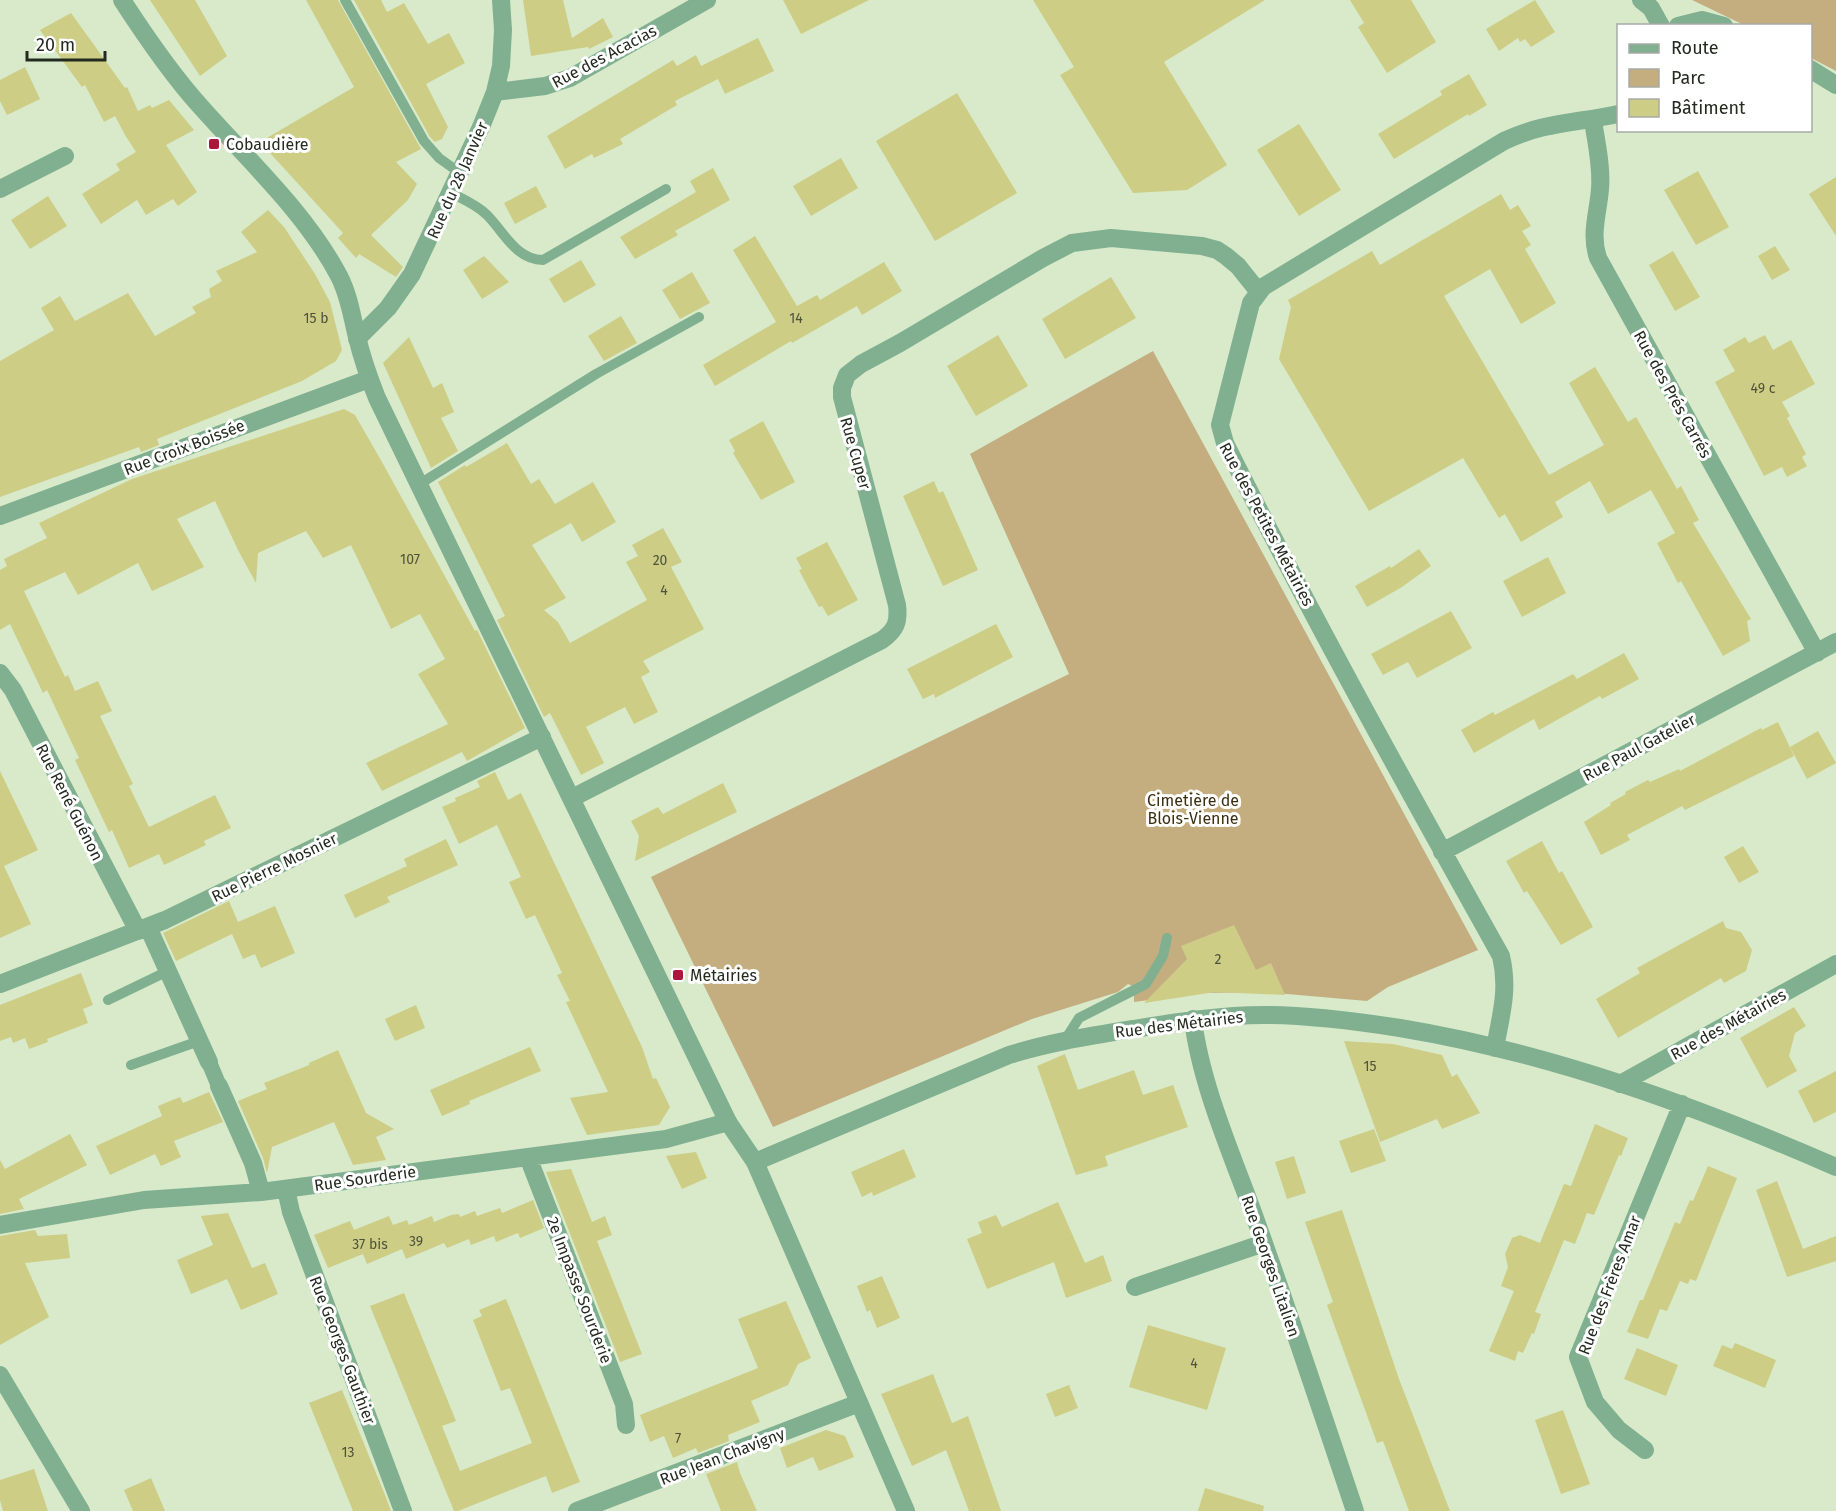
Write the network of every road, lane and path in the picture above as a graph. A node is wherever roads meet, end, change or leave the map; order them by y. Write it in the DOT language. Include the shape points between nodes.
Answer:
graph roads {
  1 [pos="122,0"];
  2 [pos="345,0"];
  3 [pos="501,0"];
  4 [pos="707,0"];
  5 [pos="1641,0"];
  6 [pos="1661,24"];
  7 [pos="1686,24"];
  8 [pos="1717,24"];
  9 [pos="1812,70"];
  10 [pos="1836,85"];
  11 [pos="495,92"];
  12 [pos="1617,114"];
  13 [pos="1593,120"];
  14 [pos="65,156"];
  15 [pos="460,173"];
  16 [pos="0,189"];
  17 [pos="666,189"];
  18 [pos="451,193"];
  19 [pos="1258,291"];
  20 [pos="699,316"];
  21 [pos="357,339"];
  22 [pos="369,379"];
  23 [pos="418,485"];
  24 [pos="0,516"];
  25 [pos="1836,642"];
  26 [pos="1816,653"];
  27 [pos="0,673"];
  28 [pos="542,737"];
  29 [pos="572,798"];
  30 [pos="1442,852"];
  31 [pos="143,929"];
  32 [pos="1167,938"];
  33 [pos="1836,964"];
  34 [pos="168,971"];
  35 [pos="0,984"];
  36 [pos="108,1000"];
  37 [pos="1193,1019"];
  38 [pos="1065,1040"];
  39 [pos="200,1041"];
  40 [pos="1495,1048"];
  41 [pos="209,1062"];
  42 [pos="131,1065"];
  43 [pos="1620,1084"];
  44 [pos="219,1086"];
  45 [pos="1682,1104"];
  46 [pos="728,1122"];
  47 [pos="528,1157"];
  48 [pos="755,1162"];
  49 [pos="1836,1167"];
  50 [pos="286,1189"];
  51 [pos="261,1192"];
  52 [pos="0,1225"];
  53 [pos="1264,1243"];
  54 [pos="1135,1287"];
  55 [pos="0,1375"];
  56 [pos="858,1403"];
  57 [pos="626,1425"];
  58 [pos="1645,1450"];
  59 [pos="584,1510"];
  60 [pos="81,1511"];
  61 [pos="404,1511"];
  62 [pos="906,1511"];
  63 [pos="1355,1511"];
  1 -- 21 [label="street" via="198,104 299,216 323,249 340,278"];
  2 -- 15 [label="lane" via="424,141"];
  3 -- 11 [label="street, Rue du 28 Janvier" via="503,49"];
  4 -- 11 [label="street, Rue des Acacias" via="570,78 545,86"];
  5 -- 6 [label="street"];
  7 -- 8 [label="street" via="1702,20"];
  9 -- 10 [label="street"];
  11 -- 15 [label="street, Rue du 28 Janvier"];
  12 -- 13 [label="street"];
  13 -- 19 [label="street" via="1546,125 1504,141"];
  13 -- 26 [label="street, Rue des Prés Carrés" via="1600,177 1593,236 1598,258"];
  14 -- 16 [label="street"];
  15 -- 18 [label="street, Rue du 28 Janvier"];
  17 -- 18 [label="lane" via="543,260 524,256 486,214"];
  18 -- 21 [label="street, Rue du 28 Janvier" via="412,274 388,308"];
  19 -- 29 [label="street, Rue Cuper" via="1238,266 1217,250 1111,238 1083,240 1043,258 861,364 847,375 842,397 897,605 897,625 882,640"];
  19 -- 30 [label="street, Rue des Petites Métairies" via="1247,315 1222,414 1221,435"];
  20 -- 23 [label="lane" via="596,374"];
  21 -- 22 [label="street"];
  22 -- 23 [label="street"];
  22 -- 24 [label="street, Rue Croix Boissée"];
  23 -- 28 [label="street"];
  25 -- 26 [label="street, Rue Paul Gatelier"];
  26 -- 30 [label="street, Rue Paul Gatelier"];
  27 -- 31 [label="street, Rue René Guénon" via="13,690"];
  28 -- 29 [label="street"];
  28 -- 31 [label="street, Rue Pierre Mosnier"];
  29 -- 46 [label="street"];
  30 -- 40 [label="street, Rue des Petites Métairies" via="1501,956 1505,994"];
  31 -- 34 [label="street, Rue René Guénon"];
  31 -- 35 [label="street, Rue Pierre Mosnier"];
  32 -- 38 [label="lane" via="1163,956 1146,984 1079,1018"];
  33 -- 43 [label="street, Rue des Métairies"];
  34 -- 36 [label="lane"];
  34 -- 39 [label="street, Rue René Guénon"];
  37 -- 38 [label="street, Rue des Métairies"];
  37 -- 40 [label="street, Rue des Métairies" via="1310,1017 1431,1034"];
  37 -- 53 [label="street, Rue Georges Litalien" via="1210,1092"];
  38 -- 48 [label="street, Rue des Métairies" via="1009,1055"];
  39 -- 41 [label="street, Rue René Guénon"];
  39 -- 42 [label="lane"];
  40 -- 43 [label="street, Rue des Métairies"];
  41 -- 44 [label="street"];
  43 -- 45 [label="street, Rue des Métairies"];
  44 -- 51 [label="street" via="253,1163"];
  45 -- 49 [label="street, Rue des Métairies"];
  45 -- 58 [label="street, Rue des Frères Amar" via="1578,1357 1595,1402 1619,1430"];
  46 -- 47 [label="street, Rue Sourderie" via="666,1139"];
  46 -- 48 [label="street"];
  47 -- 50 [label="street, Rue Sourderie"];
  47 -- 57 [label="street, 2e Impasse Sourderie" via="624,1404"];
  48 -- 56 [label="street"];
  50 -- 51 [label="street, Rue Sourderie"];
  50 -- 61 [label="street, Rue Georges Gauthier" via="291,1212"];
  51 -- 52 [label="street, Rue Sourderie" via="144,1200"];
  53 -- 54 [label="street"];
  53 -- 63 [label="street, Rue Georges Litalien"];
  55 -- 60 [label="street"];
  56 -- 59 [label="street, Rue Jean Chavigny"];
  56 -- 62 [label="street"];
}
